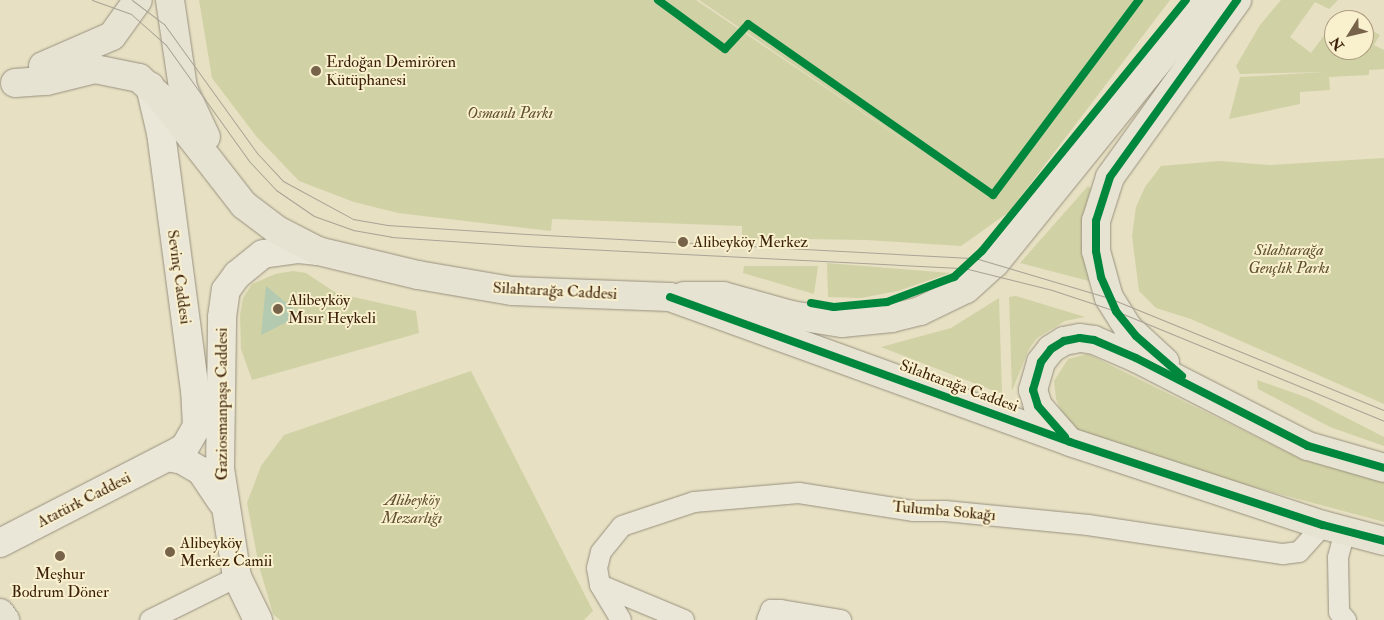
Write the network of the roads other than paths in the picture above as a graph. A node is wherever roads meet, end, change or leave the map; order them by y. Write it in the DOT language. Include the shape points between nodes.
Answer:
graph roads {
  1 [pos="138,0"];
  2 [pos="170,0"];
  3 [pos="1208,0"];
  4 [pos="1237,0"];
  5 [pos="8,86"];
  6 [pos="150,86"];
  7 [pos="265,222"];
  8 [pos="318,251"];
  9 [pos="670,297"];
  10 [pos="1198,388"];
  11 [pos="1070,442"];
  12 [pos="168,457"];
  13 [pos="1384,468"];
  14 [pos="224,506"];
  15 [pos="1334,528"];
  16 [pos="1384,541"];
  17 [pos="0,543"];
  18 [pos="237,577"];
  19 [pos="600,585"];
  20 [pos="0,613"];
  21 [pos="6,620"];
  22 [pos="150,620"];
  23 [pos="258,620"];
  24 [pos="621,620"];
  25 [pos="684,620"];
  26 [pos="767,620"];
  27 [pos="842,620"];
  28 [pos="1346,620"];
  1 -- 5 [label="main road" via="112,36 50,63"];
  2 -- 7 [label="main road" via="183,88 192,112 204,135 261,206"];
  3 -- 9 [label="main road" via="995,263 976,282 940,303 892,318 842,323 791,315 723,296"];
  4 -- 10 [label="main road" via="1110,177 1096,221 1096,250 1101,278 1116,311 1153,352"];
  5 -- 6 [label="main road" via="47,81 95,69 126,73"];
  6 -- 7 [label="main road, Silahtarağa Caddesi" via="229,189"];
  6 -- 12 [label="main road, Sevinç Caddesi" via="161,133 198,411 192,437 185,447"];
  7 -- 8 [label="main road, Silahtarağa Caddesi" via="296,242"];
  8 -- 9 [label="main road, Silahtarağa Caddesi" via="418,275 512,291"];
  8 -- 14 [label="main road, Gaziosmanpaşa Caddesi" via="299,249 263,254 237,275 226,290 222,317 220,400 220,468"];
  9 -- 11 [label="main road, Silahtarağa Caddesi"];
  10 -- 11 [label="main road" via="1094,340 1064,341 1041,362 1033,390 1038,406"];
  10 -- 13 [label="main road" via="1308,446"];
  11 -- 15 [label="main road, Silahtarağa Caddesi"];
  12 -- 14 [label="main road" via="182,460 201,472"];
  12 -- 17 [label="main road, Atatürk Caddesi"];
  14 -- 18 [label="main road, Gaziosmanpaşa Caddesi"];
  15 -- 16 [label="main road, Silahtarağa Caddesi"];
  15 -- 19 [label="street, Tulumba Sokağı" via="1299,552 1282,554 1088,525 945,511 913,511 799,493 769,493 694,502 622,526 601,552 597,568"];
  15 -- 28 [label="street" via="1339,612"];
  18 -- 22 [label="street"];
  18 -- 23 [label="main road, Gaziosmanpaşa Caddesi"];
  19 -- 24 [label="street"];
  19 -- 25 [label="street"];
  20 -- 21 [label="main road"];
  26 -- 27 [label="street" via="771,610 781,610"];
}
